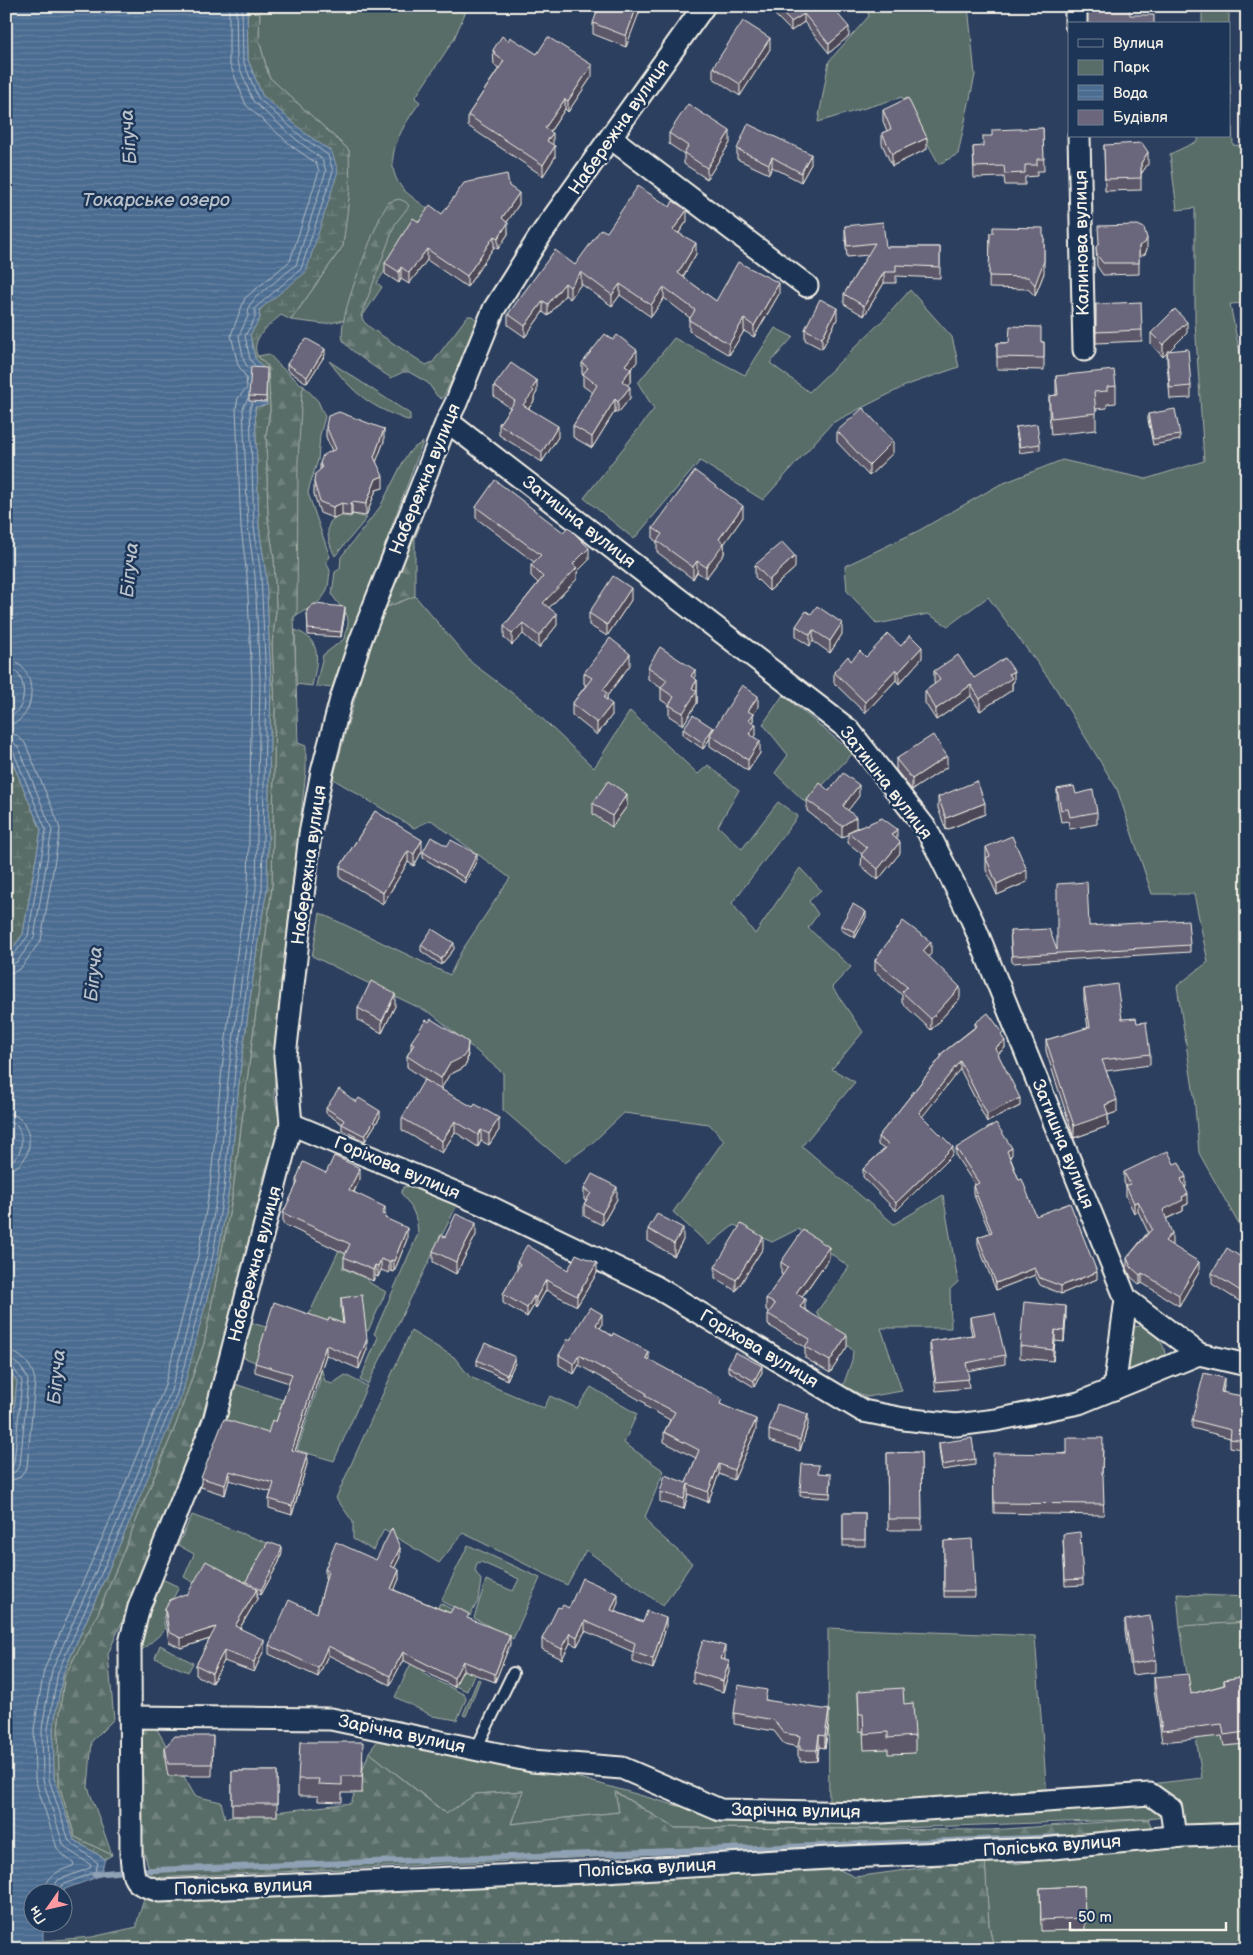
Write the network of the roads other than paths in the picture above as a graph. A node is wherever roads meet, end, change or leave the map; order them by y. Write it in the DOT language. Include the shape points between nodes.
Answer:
graph roads {
  1 [pos="704,6"];
  2 [pos="1076,6"];
  3 [pos="1076,22"];
  4 [pos="611,138"];
  5 [pos="1079,138"];
  6 [pos="807,286"];
  7 [pos="1084,350"];
  8 [pos="447,420"];
  9 [pos="291,1124"];
  10 [pos="1126,1299"];
  11 [pos="1198,1354"];
  12 [pos="1247,1365"];
  13 [pos="1114,1389"];
  14 [pos="512,1672"];
  15 [pos="130,1717"];
  16 [pos="476,1749"];
  17 [pos="131,1796"];
  18 [pos="1247,1834"];
  19 [pos="1175,1837"];
  1 -- 4 [label="street, Набережна вулиця"];
  2 -- 3 [label="street"];
  4 -- 6 [label="street"];
  4 -- 8 [label="street, Набережна вулиця" via="540,236 494,309"];
  5 -- 7 [label="street, Калинова вулиця"];
  8 -- 9 [label="street, Набережна вулиця" via="361,639 322,772 310,834 285,1056"];
  8 -- 10 [label="street, Затишна вулиця" via="850,730 926,830 972,920"];
  9 -- 13 [label="street, Горіхова вулиця" via="492,1208 656,1287 863,1411 956,1425 1079,1403"];
  9 -- 15 [label="street, Набережна вулиця" via="214,1421 139,1607 130,1643"];
  10 -- 11 [label="street"];
  10 -- 13 [label="street, Затишна вулиця"];
  11 -- 12 [label="street"];
  11 -- 13 [label="street, Горіхова вулиця"];
  14 -- 16 [label="lane"];
  15 -- 16 [label="street, Зарічна вулиця" via="331,1719"];
  15 -- 17 [label="street, Набережна вулиця"];
  16 -- 19 [label="street, Зарічна вулиця" via="532,1760 622,1768 720,1810 867,1813 1150,1794 1171,1809"];
  17 -- 19 [label="street, Поліська вулиця" via="134,1879 139,1885 160,1890 1042,1849"];
  18 -- 19 [label="street, Поліська вулиця"];
}
